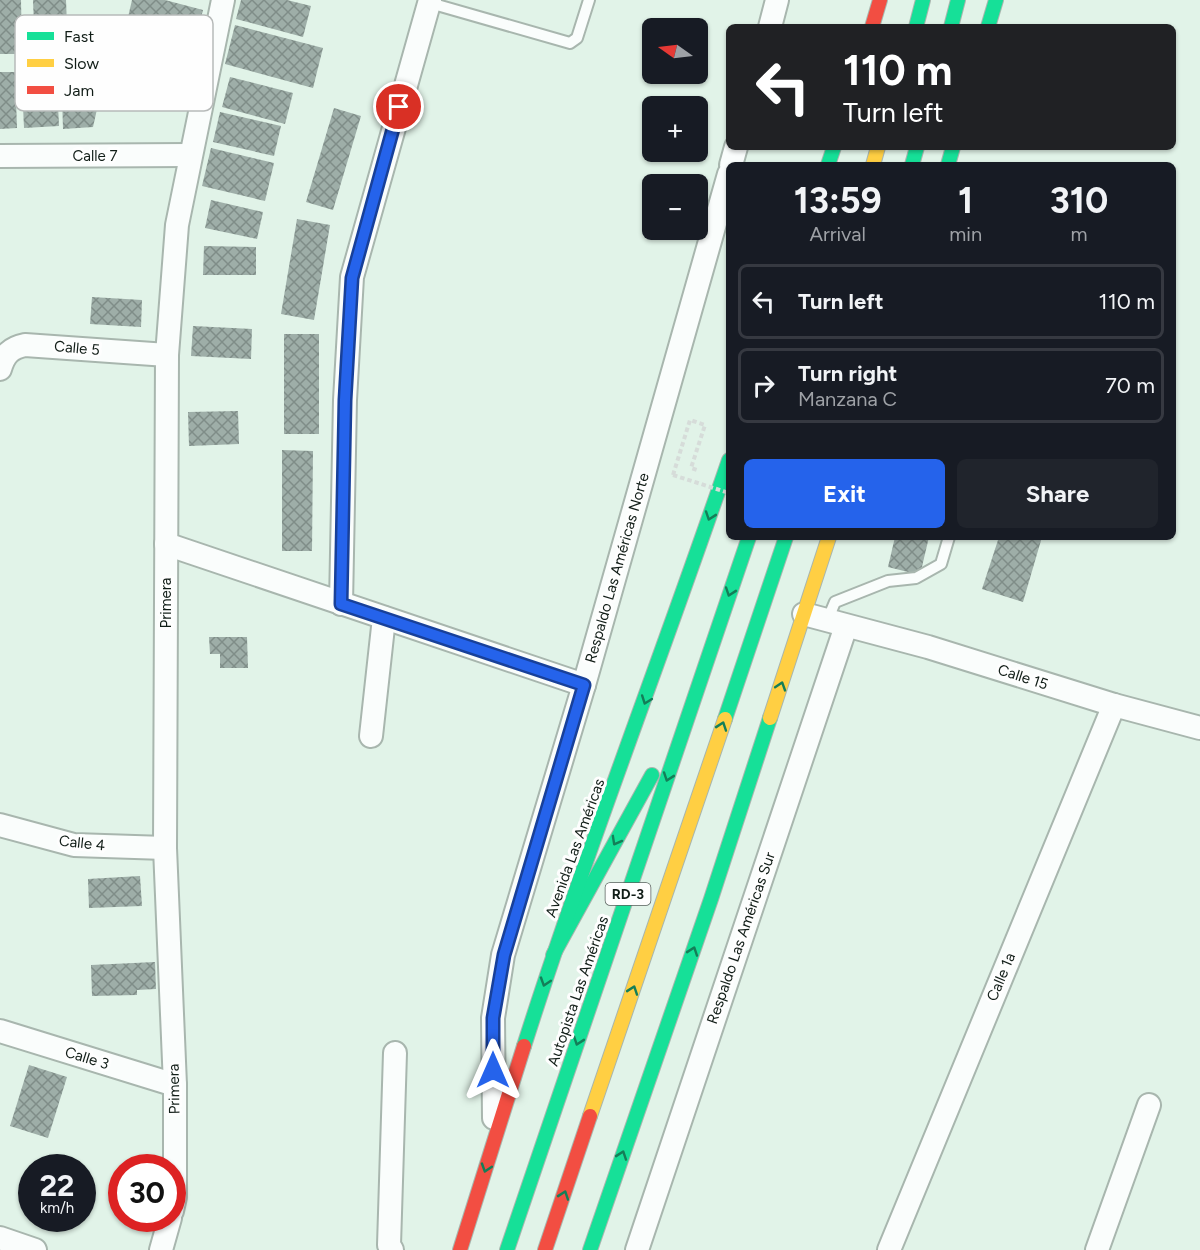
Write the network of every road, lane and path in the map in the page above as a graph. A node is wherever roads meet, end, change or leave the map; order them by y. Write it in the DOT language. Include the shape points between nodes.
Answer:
graph roads {
  1 [pos="224,0"];
  2 [pos="589,0"];
  3 [pos="777,0"];
  4 [pos="880,0"];
  5 [pos="923,0"];
  6 [pos="958,0"];
  7 [pos="996,0"];
  8 [pos="430,1"];
  9 [pos="771,24"];
  10 [pos="873,24"];
  11 [pos="917,24"];
  12 [pos="952,24"];
  13 [pos="989,24"];
  14 [pos="213,50"];
  15 [pos="200,111"];
  16 [pos="190,155"];
  17 [pos="0,156"];
  18 [pos="726,185"];
  19 [pos="167,356"];
  20 [pos="0,369"];
  21 [pos="691,468"];
  22 [pos="726,469"];
  23 [pos="726,492"];
  24 [pos="748,540"];
  25 [pos="785,540"];
  26 [pos="828,540"];
  27 [pos="948,540"];
  28 [pos="166,544"];
  29 [pos="341,604"];
  30 [pos="804,614"];
  31 [pos="384,618"];
  32 [pos="836,623"];
  33 [pos="584,685"];
  34 [pos="695,697"];
  35 [pos="1114,705"];
  36 [pos="1200,728"];
  37 [pos="371,736"];
  38 [pos="0,825"];
  39 [pos="165,848"];
  40 [pos="553,955"];
  41 [pos="0,1031"];
  42 [pos="395,1053"];
  43 [pos="175,1085"];
  44 [pos="1149,1104"];
  45 [pos="495,1141"];
  46 [pos="175,1154"];
  47 [pos="167,1232"];
  48 [pos="0,1238"];
  49 [pos="34,1250"];
  50 [pos="161,1250"];
  51 [pos="392,1250"];
  52 [pos="460,1250"];
  53 [pos="507,1250"];
  54 [pos="545,1250"];
  55 [pos="590,1250"];
  56 [pos="637,1250"];
  57 [pos="890,1250"];
  58 [pos="1097,1250"];
  1 -- 14 [label="street, Primera"];
  2 -- 8 [label="lane" via="577,38 570,43"];
  3 -- 9 [label="street"];
  4 -- 10 [label="main road"];
  5 -- 11 [label="main road"];
  6 -- 12 [label="main road"];
  7 -- 13 [label="main road"];
  8 -- 29 [label="street" via="352,278"];
  15 -- 16 [label="street, Primera"];
  16 -- 17 [label="street, Calle 7"];
  16 -- 19 [label="street, Primera" via="177,225"];
  18 -- 33 [label="street, Respaldo Las Américas Norte"];
  19 -- 20 [label="street, Calle 5" via="25,345 5,355"];
  19 -- 28 [label="street, Primera"];
  21 -- 23 [label="path, bridge" via="705,424 690,420 673,475"];
  22 -- 40 [label="main road, Avenida Las Américas, one-way"];
  24 -- 34 [label="main road, Autopista Las Américas / RD-3, one-way"];
  54 -- 25 [label="main road, RD-3, one-way"];
  26 -- 30 [label="main road"];
  27 -- 32 [label="lane" via="941,564 916,578 888,581 835,602"];
  28 -- 29 [label="street"];
  28 -- 39 [label="street, Primera"];
  29 -- 31 [label="street"];
  30 -- 32 [label="street, Calle 15"];
  55 -- 30 [label="main road, one-way"];
  31 -- 33 [label="street"];
  31 -- 37 [label="street"];
  32 -- 35 [label="street, Calle 15" via="928,647"];
  32 -- 56 [label="street, Respaldo Las Américas Sur"];
  33 -- 45 [label="street, Respaldo Las Américas Norte" via="504,955 493,1018"];
  34 -- 40 [label="main road, one-way"];
  34 -- 53 [label="main road, Autopista Las Américas / RD-3, one-way"];
  35 -- 36 [label="street, Calle 15"];
  35 -- 57 [label="street, Calle 1a"];
  38 -- 39 [label="street, Calle 4" via="74,845"];
  39 -- 43 [label="street, Primera"];
  40 -- 45 [label="main road, Avenida Las Américas, one-way"];
  41 -- 43 [label="street, Calle 3"];
  42 -- 51 [label="street" via="389,1245"];
  43 -- 46 [label="street, Primera"];
  44 -- 58 [label="street"];
  45 -- 52 [label="main road, Avenida Las Américas, one-way"];
  47 -- 50 [label="street"];
  48 -- 49 [label="street"];
}
